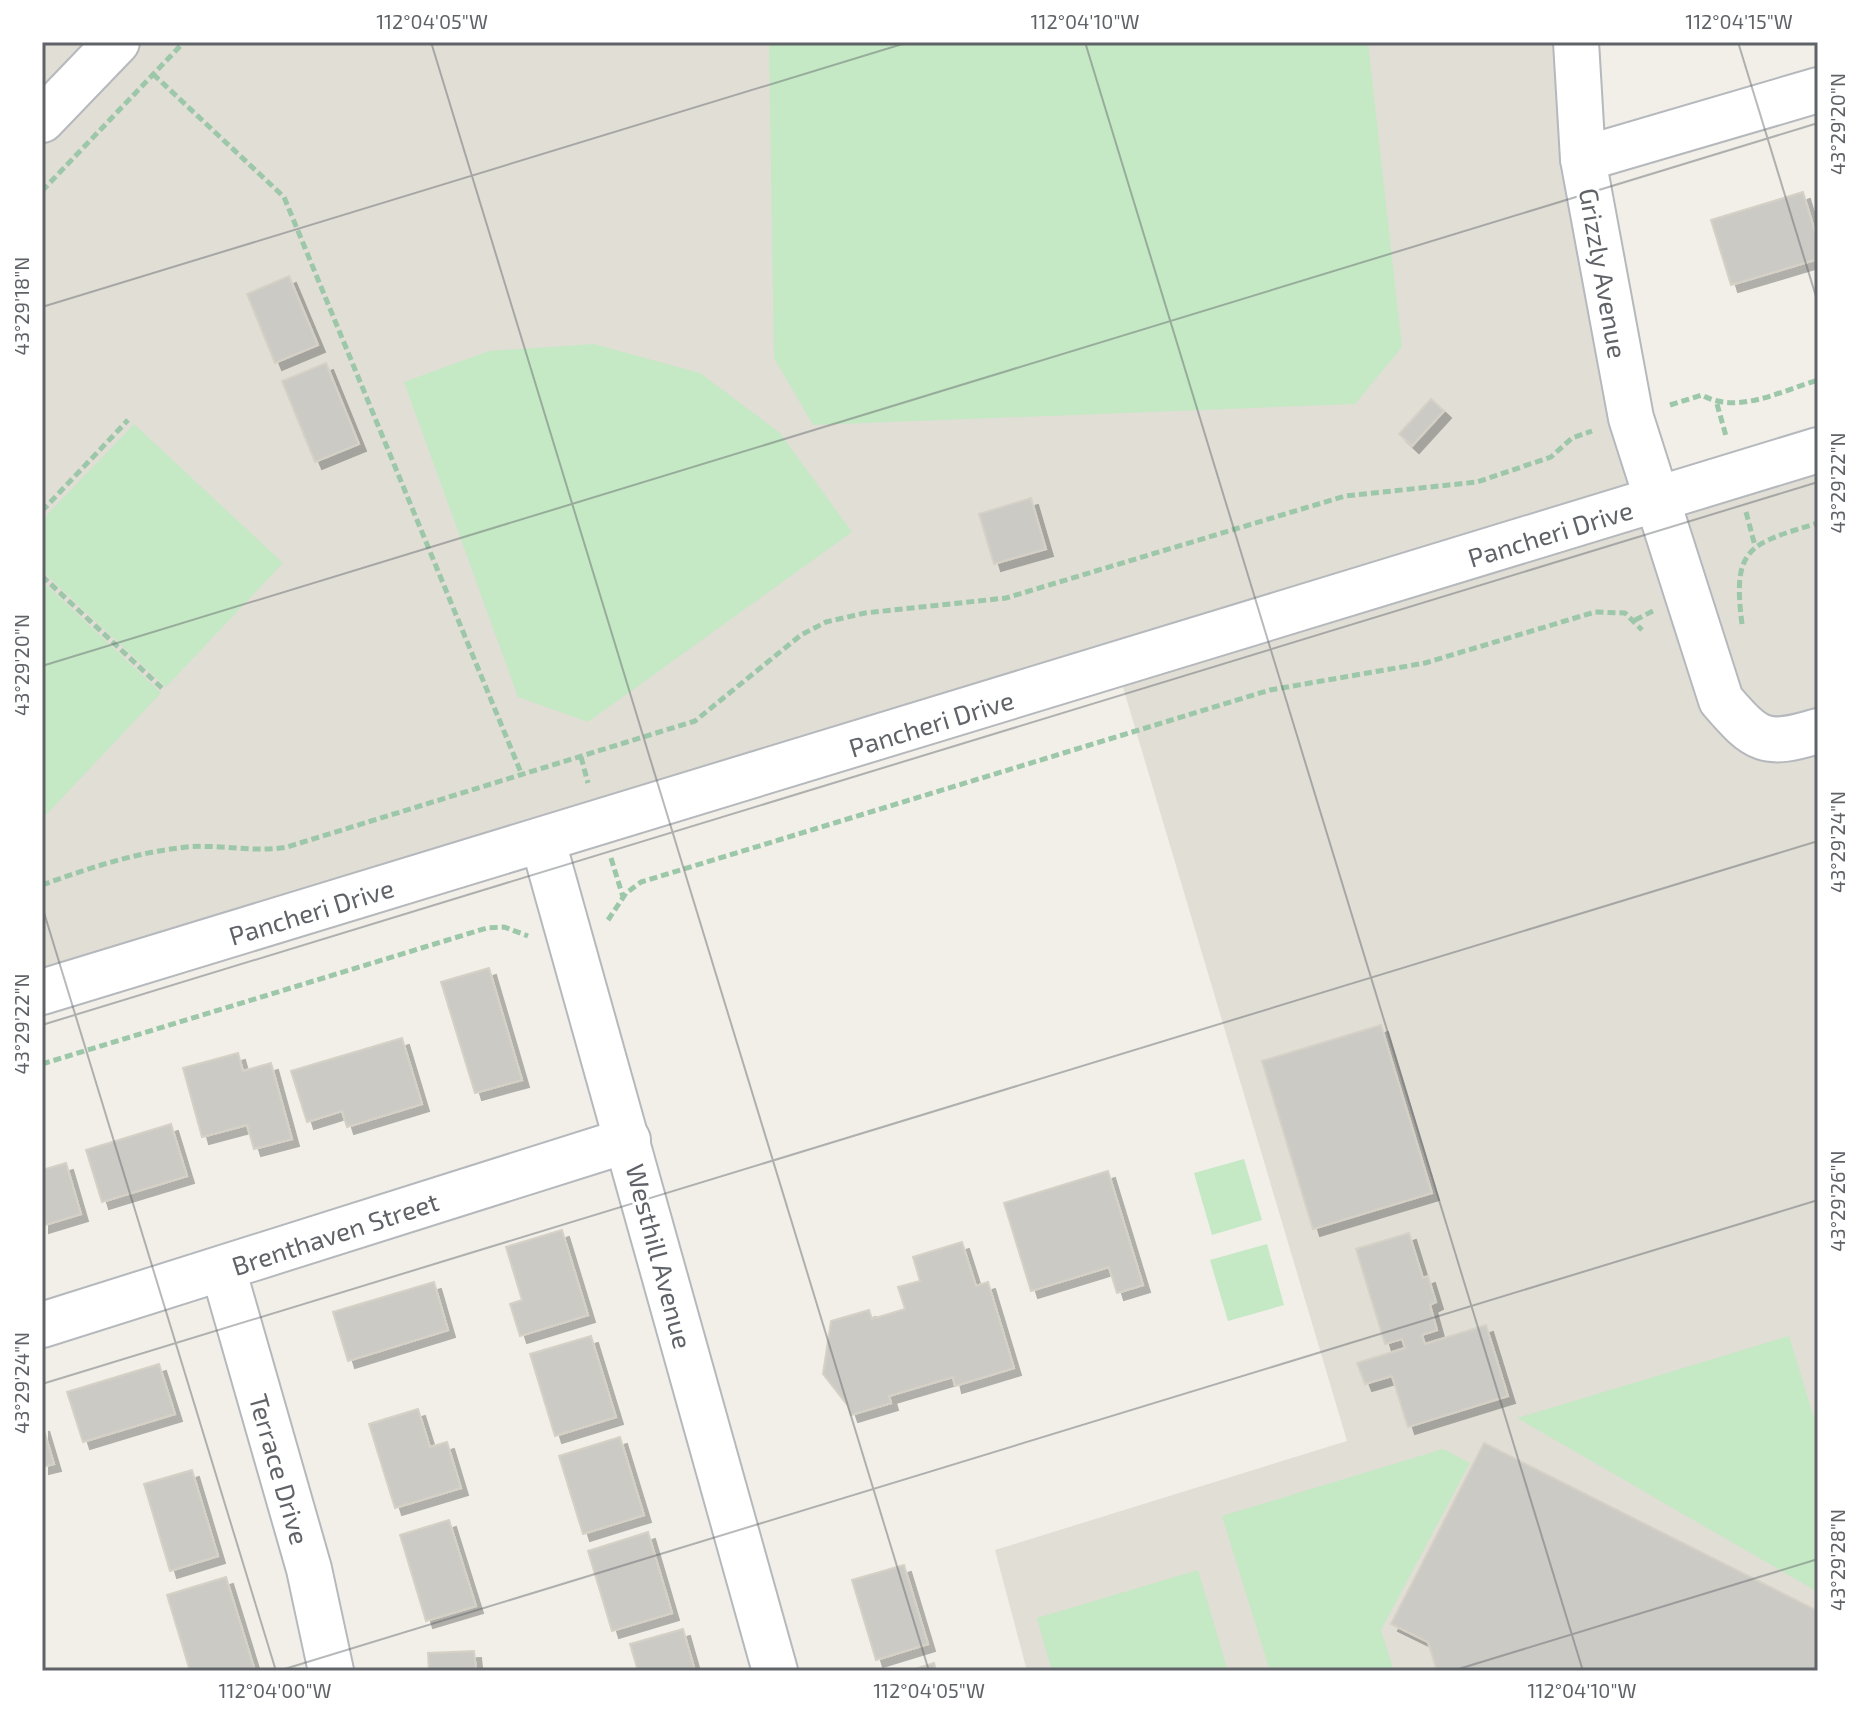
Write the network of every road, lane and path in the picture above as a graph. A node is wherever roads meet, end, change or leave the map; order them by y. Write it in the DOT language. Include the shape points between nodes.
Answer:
graph roads {
  1 [pos="117,42"];
  2 [pos="184,42"];
  3 [pos="1576,42"];
  4 [pos="153,74"];
  5 [pos="1818,90"];
  6 [pos="42,120"];
  7 [pos="1583,159"];
  8 [pos="42,191"];
  9 [pos="1818,380"];
  10 [pos="1702,395"];
  11 [pos="128,420"];
  12 [pos="1572,438"];
  13 [pos="1818,450"];
  14 [pos="1657,499"];
  15 [pos="42,511"];
  16 [pos="1818,523"];
  17 [pos="42,576"];
  18 [pos="1743,628"];
  19 [pos="1642,630"];
  20 [pos="164,690"];
  21 [pos="1818,731"];
  22 [pos="522,775"];
  23 [pos="543,842"];
  24 [pos="42,885"];
  25 [pos="608,929"];
  26 [pos="532,940"];
  27 [pos="42,992"];
  28 [pos="42,1064"];
  29 [pos="628,1140"];
  30 [pos="223,1269"];
  31 [pos="42,1325"];
  32 [pos="331,1671"];
  33 [pos="775,1671"];
  1 -- 6 [label="street"];
  2 -- 4 [label="path"];
  3 -- 7 [label="street, Grizzly Avenue"];
  4 -- 8 [label="path"];
  4 -- 22 [label="path" via="284,197"];
  5 -- 7 [label="street"];
  7 -- 14 [label="street, Grizzly Avenue" via="1631,418"];
  9 -- 10 [label="path" via="1737,404 1717,404"];
  11 -- 15 [label="path"];
  12 -- 22 [label="path" via="1551,457 1477,482 1345,496 1028,593 826,622 801,635 695,721"];
  13 -- 14 [label="street, Pancheri Drive"];
  14 -- 21 [label="street, Grizzly Avenue" via="1721,700 1746,729 1780,742"];
  14 -- 23 [label="street, Pancheri Drive"];
  16 -- 18 [label="path" via="1755,546 1742,562 1737,583"];
  17 -- 20 [label="path"];
  19 -- 25 [label="path" via="1625,613 1595,612 1425,663 1270,690 641,882 612,911"];
  22 -- 24 [label="path" via="287,847 259,852 190,846 138,854"];
  23 -- 27 [label="street, Pancheri Drive"];
  23 -- 29 [label="street, Westhill Avenue"];
  26 -- 28 [label="path" via="504,927 487,928"];
  29 -- 30 [label="street, Brenthaven Street"];
  29 -- 33 [label="street, Westhill Avenue"];
  30 -- 31 [label="street, Brenthaven Street"];
  30 -- 32 [label="street, Terrace Drive" via="309,1569"];
}
